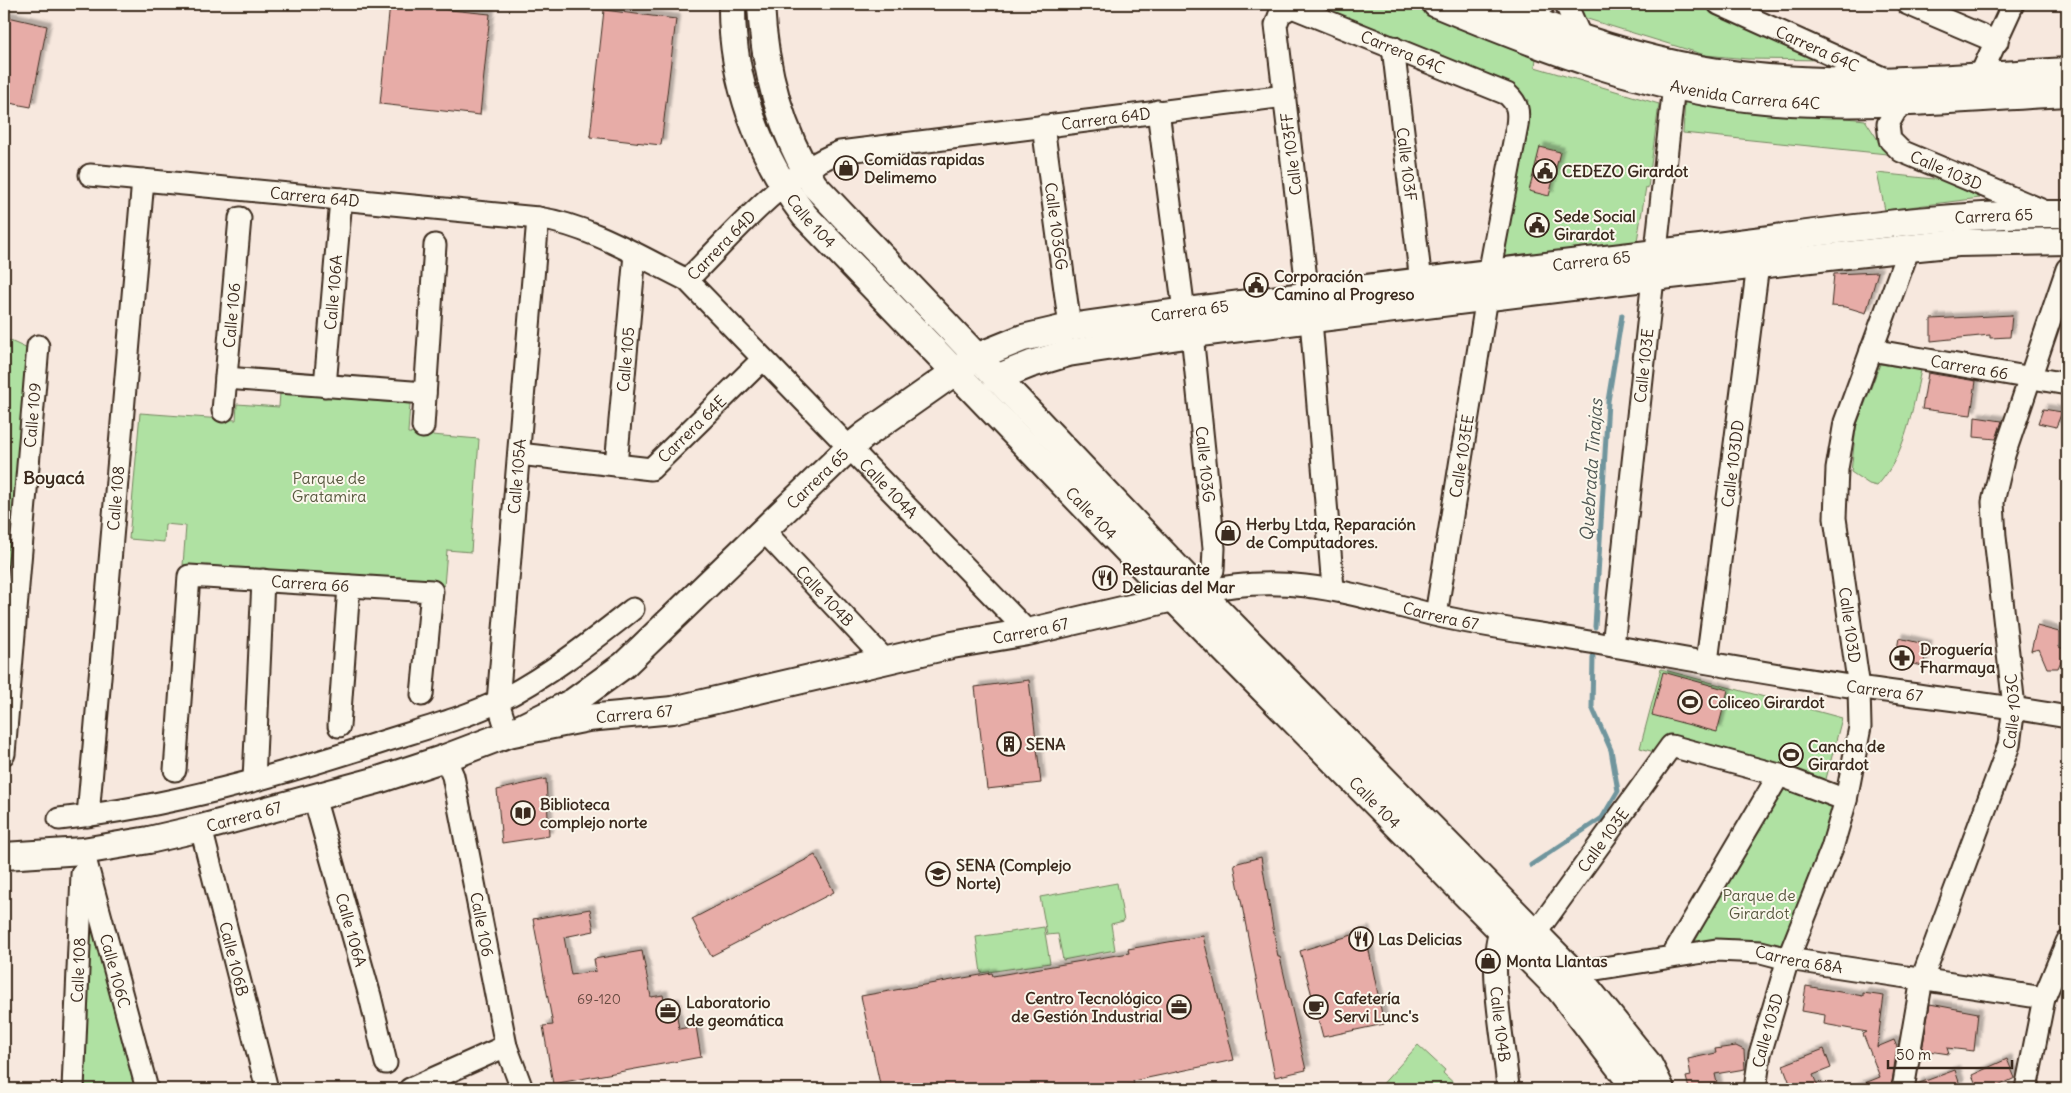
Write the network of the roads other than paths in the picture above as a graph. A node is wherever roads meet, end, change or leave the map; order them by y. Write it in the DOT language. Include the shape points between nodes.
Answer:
graph roads {
  1 [pos="732,4"];
  2 [pos="761,4"];
  3 [pos="1436,4"];
  4 [pos="1494,4"];
  5 [pos="1544,4"];
  6 [pos="1566,4"];
  7 [pos="1719,4"];
  8 [pos="1908,4"];
  9 [pos="2013,4"];
  10 [pos="1280,14"];
  11 [pos="1520,15"];
  12 [pos="1581,38"];
  13 [pos="1997,42"];
  14 [pos="1392,47"];
  15 [pos="2067,71"];
  16 [pos="1980,76"];
  17 [pos="1889,81"];
  18 [pos="1674,85"];
  19 [pos="2067,93"];
  20 [pos="1284,96"];
  21 [pos="1908,101"];
  22 [pos="1518,109"];
  23 [pos="1158,111"];
  24 [pos="1043,126"];
  25 [pos="805,170"];
  26 [pos="90,176"];
  27 [pos="143,180"];
  28 [pos="784,186"];
  29 [pos="341,199"];
  30 [pos="2059,214"];
  31 [pos="240,218"];
  32 [pos="538,218"];
  33 [pos="2067,241"];
  34 [pos="435,245"];
  35 [pos="1909,248"];
  36 [pos="635,254"];
  37 [pos="1654,265"];
  38 [pos="1758,265"];
  39 [pos="2067,269"];
  40 [pos="687,280"];
  41 [pos="1421,282"];
  42 [pos="1488,285"];
  43 [pos="1310,308"];
  44 [pos="1188,323"];
  45 [pos="1070,328"];
  46 [pos="38,346"];
  47 [pos="1871,350"];
  48 [pos="976,357"];
  49 [pos="763,359"];
  50 [pos="953,372"];
  51 [pos="2030,377"];
  52 [pos="226,378"];
  53 [pos="996,378"];
  54 [pos="2067,384"];
  55 [pos="325,386"];
  56 [pos="972,391"];
  57 [pos="425,393"];
  58 [pos="223,411"];
  59 [pos="423,427"];
  60 [pos="849,448"];
  61 [pos="519,454"];
  62 [pos="616,465"];
  63 [pos="764,531"];
  64 [pos="263,580"];
  65 [pos="349,586"];
  66 [pos="1333,588"];
  67 [pos="1200,592"];
  68 [pos="1173,598"];
  69 [pos="633,609"];
  70 [pos="1436,615"];
  71 [pos="1028,632"];
  72 [pos="1613,646"];
  73 [pos="886,661"];
  74 [pos="1707,662"];
  75 [pos="1858,688"];
  76 [pos="422,695"];
  77 [pos="498,702"];
  78 [pos="2014,707"];
  79 [pos="2067,717"];
  80 [pos="339,726"];
  81 [pos="508,734"];
  82 [pos="4,754"];
  83 [pos="445,758"];
  84 [pos="175,770"];
  85 [pos="1779,775"];
  86 [pos="254,780"];
  87 [pos="314,797"];
  88 [pos="1846,800"];
  89 [pos="88,816"];
  90 [pos="59,819"];
  91 [pos="201,828"];
  92 [pos="83,851"];
  93 [pos="4,856"];
  94 [pos="1501,930"];
  95 [pos="1535,934"];
  96 [pos="2067,942"];
  97 [pos="1672,956"];
  98 [pos="1788,959"];
  99 [pos="1922,979"];
  100 [pos="1569,983"];
  101 [pos="2044,998"];
  102 [pos="506,1046"];
  103 [pos="386,1064"];
  104 [pos="73,1089"];
  105 [pos="146,1089"];
  106 [pos="267,1089"];
  107 [pos="410,1089"];
  108 [pos="522,1089"];
  109 [pos="1508,1089"];
  110 [pos="1633,1089"];
  111 [pos="1661,1089"];
  112 [pos="1755,1089"];
  113 [pos="1903,1089"];
  114 [pos="2026,1089"];
  1 -- 28 [label="main road, Calle 104" via="734,48 741,84 770,162"];
  2 -- 25 [label="main road, Calle 104" via="771,84 792,146"];
  3 -- 18 [label="main road, Avenida Carrera 64C" via="1556,53"];
  4 -- 11 [label="main road, Avenida Carrera 64C"];
  5 -- 11 [label="street"];
  6 -- 12 [label="street"];
  7 -- 17 [label="street, Carrera 64C"];
  8 -- 13 [label="street"];
  9 -- 13 [label="street"];
  10 -- 14 [label="street, Carrera 64C" via="1292,7 1301,9"];
  10 -- 20 [label="street, Calle 103FF" via="1276,25"];
  11 -- 12 [label="main road, Avenida Carrera 64C"];
  12 -- 17 [label="main road, Avenida Carrera 64C" via="1701,69 1786,79"];
  13 -- 16 [label="street"];
  14 -- 22 [label="street, Carrera 64C" via="1507,94"];
  14 -- 41 [label="street, Calle 103F"];
  15 -- 16 [label="main road, Avenida Carrera 64C"];
  16 -- 17 [label="main road, Avenida Carrera 64C"];
  18 -- 21 [label="main road, Avenida Carrera 64C" via="1798,103"];
  18 -- 37 [label="street, Calle 103E"];
  19 -- 21 [label="main road, Avenida Carrera 64C"];
  20 -- 23 [label="street, Carrera 64D"];
  20 -- 43 [label="street, Calle 103FF"];
  21 -- 30 [label="street, Calle 103D" via="1896,110 1888,124 1890,140 1901,151"];
  22 -- 42 [label="street, Calle 103EE"];
  23 -- 24 [label="street, Carrera 64D"];
  23 -- 44 [label="street, Calle 103G"];
  24 -- 25 [label="street, Carrera 64D" via="840,152"];
  24 -- 45 [label="street, Calle 103GG"];
  25 -- 28 [label="street, Carrera 64D"];
  25 -- 48 [label="main road, Calle 104" via="827,200"];
  26 -- 27 [label="street, Carrera 64D"];
  27 -- 29 [label="street, Carrera 64D"];
  27 -- 89 [label="street, Calle 108"];
  28 -- 40 [label="street, Carrera 64D"];
  28 -- 50 [label="main road, Calle 104" via="820,234"];
  29 -- 32 [label="street, Carrera 64D"];
  29 -- 55 [label="street, Calle 106A"];
  30 -- 37 [label="main road, Carrera 65" via="2010,214 1924,221"];
  31 -- 52 [label="street, Calle 106"];
  32 -- 36 [label="street, Carrera 64D" via="568,224"];
  32 -- 61 [label="street, Calle 105A"];
  33 -- 35 [label="main road, Carrera 65" via="1958,243"];
  34 -- 57 [label="street"];
  35 -- 38 [label="main road, Carrera 65"];
  35 -- 47 [label="street, Calle 103D"];
  36 -- 40 [label="street, Carrera 64D"];
  36 -- 62 [label="street, Calle 105"];
  37 -- 38 [label="main road, Carrera 65"];
  37 -- 42 [label="main road, Carrera 65"];
  37 -- 72 [label="street, Calle 103E"];
  38 -- 74 [label="street, Calle 103DD"];
  39 -- 51 [label="street, Calle 103C"];
  40 -- 49 [label="street, Calle 104A"];
  41 -- 42 [label="main road, Carrera 65"];
  41 -- 43 [label="main road, Carrera 65"];
  42 -- 43 [label="main road, Carrera 65"];
  42 -- 70 [label="street, Calle 103EE"];
  43 -- 44 [label="main road, Carrera 65"];
  43 -- 66 [label="street, Calle 103FF"];
  44 -- 45 [label="main road, Carrera 65"];
  44 -- 53 [label="main road, Carrera 65" via="1050,357"];
  44 -- 67 [label="street, Calle 103G" via="1214,548 1213,570"];
  45 -- 48 [label="main road, Carrera 65" via="1023,338"];
  46 -- 82 [label="street, Calle 109"];
  47 -- 51 [label="street, Carrera 66"];
  47 -- 75 [label="street, Calle 103D" via="1840,445 1835,518"];
  48 -- 50 [label="main road, Carrera 65"];
  48 -- 53 [label="main road, Calle 104"];
  49 -- 60 [label="street, Calle 104A"];
  49 -- 62 [label="street, Carrera 64E" via="651,469"];
  50 -- 56 [label="main road, Calle 104"];
  50 -- 60 [label="main road, Carrera 65"];
  51 -- 54 [label="street, Carrera 66"];
  51 -- 78 [label="street, Calle 103C" via="2004,455 1993,502"];
  52 -- 55 [label="street"];
  52 -- 58 [label="street, Calle 106"];
  53 -- 56 [label="street, Carrera 65"];
  53 -- 67 [label="main road, Calle 104"];
  55 -- 57 [label="street"];
  56 -- 68 [label="main road, Calle 104"];
  57 -- 59 [label="street"];
  60 -- 63 [label="main road, Carrera 65"];
  60 -- 71 [label="street, Calle 104A"];
  61 -- 62 [label="street, Carrera 64E"];
  61 -- 77 [label="street, Calle 105A"];
  63 -- 73 [label="street, Calle 104B"];
  63 -- 81 [label="main road, Carrera 65" via="624,665 573,702"];
  64 -- 65 [label="street, Carrera 66"];
  64 -- 84 [label="street, Carrera 66" via="189,576"];
  64 -- 86 [label="street"];
  65 -- 76 [label="street, Carrera 66" via="432,591"];
  65 -- 80 [label="street"];
  66 -- 67 [label="street, Carrera 67" via="1266,582 1235,584"];
  66 -- 70 [label="street, Carrera 67"];
  67 -- 68 [label="main road, Carrera 67"];
  67 -- 95 [label="main road, Calle 104"];
  68 -- 71 [label="main road, Carrera 67"];
  68 -- 94 [label="main road, Calle 104"];
  69 -- 77 [label="street, Carrera 67" via="540,677"];
  70 -- 72 [label="street, Carrera 67"];
  71 -- 73 [label="main road, Carrera 67" via="961,643"];
  72 -- 74 [label="street, Carrera 67"];
  73 -- 81 [label="main road, Carrera 67" via="673,710 588,718"];
  74 -- 75 [label="street, Carrera 67"];
  75 -- 78 [label="street, Carrera 67"];
  75 -- 88 [label="street, Calle 103D" via="1860,727"];
  77 -- 81 [label="street, Calle 105A"];
  77 -- 86 [label="street, Carrera 67" via="335,758"];
  78 -- 79 [label="street, Carrera 67"];
  78 -- 99 [label="street, Calle 103C" via="2009,745"];
  81 -- 83 [label="main road, Carrera 67"];
  83 -- 87 [label="main road, Carrera 67"];
  83 -- 102 [label="street, Calle 106" via="452,776"];
  85 -- 88 [label="street"];
  85 -- 95 [label="street, Calle 103E" via="1672,746"];
  85 -- 97 [label="street"];
  86 -- 89 [label="street, Carrera 67" via="166,802"];
  87 -- 91 [label="main road, Carrera 67"];
  87 -- 103 [label="street, Calle 106A"];
  88 -- 98 [label="street, Calle 103D" via="1832,848"];
  89 -- 90 [label="street, Carrera 67"];
  91 -- 92 [label="main road, Carrera 67"];
  91 -- 106 [label="street, Calle 106B"];
  92 -- 93 [label="main road, Carrera 67"];
  92 -- 104 [label="street, Calle 108"];
  92 -- 105 [label="street, Calle 106C"];
  94 -- 100 [label="main road, Calle 104"];
  94 -- 109 [label="street, Calle 104B" via="1496,940 1496,979"];
  95 -- 100 [label="main road, Calle 104"];
  96 -- 101 [label="street"];
  97 -- 98 [label="street, Carrera 68A" via="1741,950"];
  97 -- 100 [label="street, Carrera 68A" via="1590,970"];
  98 -- 99 [label="street, Carrera 68A"];
  98 -- 112 [label="street, Calle 103D" via="1760,1054"];
  99 -- 101 [label="street, Carrera 68A"];
  99 -- 113 [label="street, Calle 103C"];
  100 -- 110 [label="main road, Calle 104"];
  100 -- 111 [label="main road, Calle 104" via="1649,1065"];
  101 -- 114 [label="street"];
  102 -- 107 [label="street"];
  102 -- 108 [label="street, Calle 106"];
}
